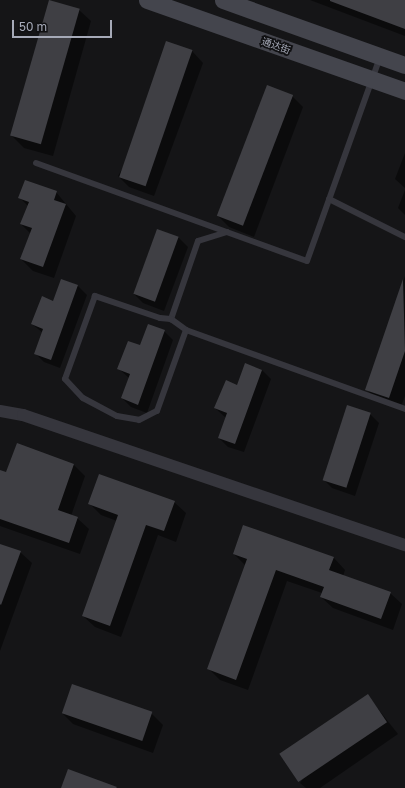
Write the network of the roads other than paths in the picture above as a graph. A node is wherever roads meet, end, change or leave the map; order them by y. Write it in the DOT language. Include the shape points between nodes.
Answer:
graph roads {
  1 [pos="147,0"];
  2 [pos="224,0"];
  3 [pos="381,56"];
  4 [pos="405,65"];
  5 [pos="372,80"];
  6 [pos="405,92"];
  7 [pos="36,163"];
  8 [pos="329,199"];
  9 [pos="227,232"];
  10 [pos="405,237"];
  11 [pos="171,319"];
  12 [pos="186,330"];
  13 [pos="405,409"];
  14 [pos="0,411"];
  15 [pos="405,546"];
  1 -- 5 [label="main road, 通达街"];
  2 -- 3 [label="main road"];
  3 -- 4 [label="main road"];
  3 -- 5 [label="lane"];
  5 -- 6 [label="main road, 通达街"];
  5 -- 8 [label="lane"];
  7 -- 9 [label="lane"];
  8 -- 9 [label="lane" via="307,261"];
  8 -- 10 [label="lane"];
  9 -- 11 [label="lane" via="198,241"];
  11 -- 12 [label="lane"];
  11 -- 12 [label="lane" via="160,318 95,296 65,379 83,398 117,416 139,420 157,411"];
  12 -- 13 [label="lane"];
  14 -- 15 [label="street" via="23,415"];
}
